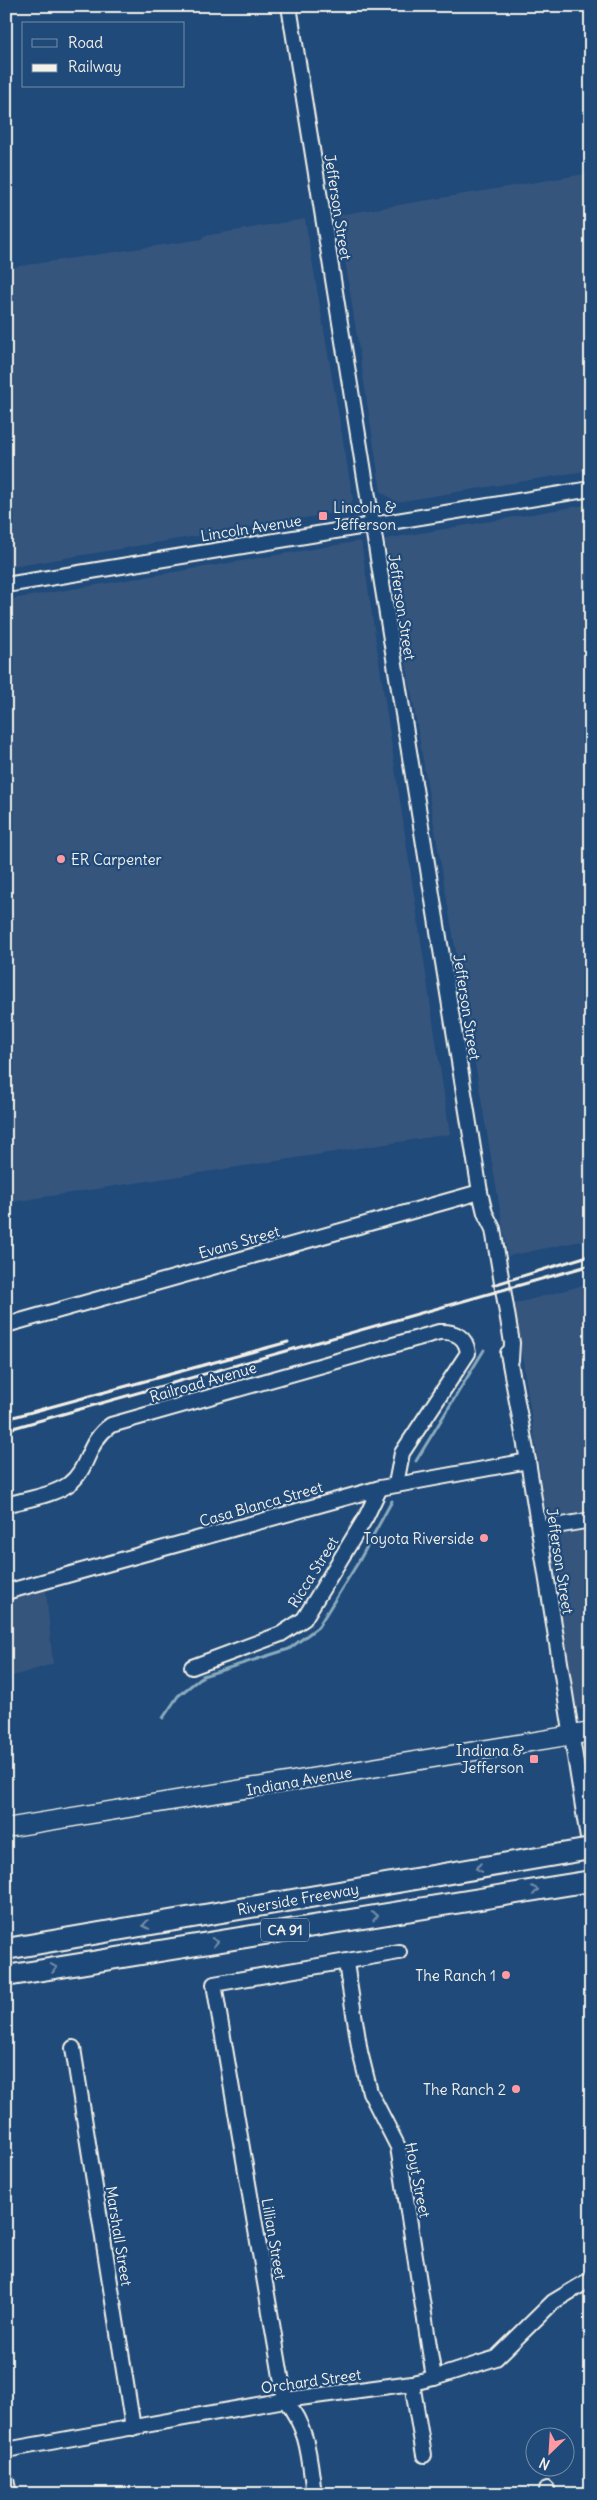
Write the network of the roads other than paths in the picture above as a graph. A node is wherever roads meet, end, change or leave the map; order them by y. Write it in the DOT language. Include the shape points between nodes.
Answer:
graph roads {
  1 [pos="289,6"];
  2 [pos="591,488"];
  3 [pos="372,524"];
  4 [pos="6,585"];
  5 [pos="480,1192"];
  6 [pos="6,1325"];
  7 [pos="528,1460"];
  8 [pos="396,1484"];
  9 [pos="380,1488"];
  10 [pos="6,1505"];
  11 [pos="591,1520"];
  12 [pos="539,1529"];
  13 [pos="6,1592"];
  14 [pos="192,1667"];
  15 [pos="591,1732"];
  16 [pos="571,1735"];
  17 [pos="6,1828"];
  18 [pos="591,1849"];
  19 [pos="591,1858"];
  20 [pos="591,1881"];
  21 [pos="6,1949"];
  22 [pos="399,1952"];
  23 [pos="346,1963"];
  24 [pos="6,1976"];
  25 [pos="73,2048"];
  26 [pos="591,2279"];
  27 [pos="434,2378"];
  28 [pos="412,2383"];
  29 [pos="285,2400"];
  30 [pos="133,2428"];
  31 [pos="6,2450"];
  32 [pos="424,2455"];
  33 [pos="6,2480"];
  34 [pos="9,2494"];
  35 [pos="314,2494"];
  1 -- 3 [label="street, Jefferson Street"];
  2 -- 3 [label="street, Lincoln Avenue"];
  3 -- 4 [label="street, Lincoln Avenue"];
  3 -- 5 [label="street, Jefferson Street"];
  5 -- 6 [label="street, Evans Street"];
  5 -- 7 [label="street, Jefferson Street" via="493,1228"];
  7 -- 8 [label="street, Casa Blanca Street"];
  7 -- 12 [label="street, Jefferson Street"];
  8 -- 9 [label="street, Casa Blanca Street"];
  8 -- 10 [label="street, Railroad Avenue" via="402,1453 468,1353 463,1339 450,1331 111,1425 93,1441 84,1463 68,1484"];
  9 -- 13 [label="street, Casa Blanca Street"];
  9 -- 14 [label="street, Ricca Street" via="304,1619 280,1634"];
  11 -- 12 [label="street"];
  12 -- 16 [label="street, Jefferson Street"];
  15 -- 16 [label="main road, Indiana Avenue"];
  16 -- 17 [label="main road, Indiana Avenue"];
  16 -- 19 [label="street, Jefferson Street"];
  18 -- 21 [label="highway, Riverside Freeway / CA 91, one-way, bridge"];
  24 -- 20 [label="highway, Riverside Freeway / CA 91, one-way"];
  22 -- 23 [label="street"];
  23 -- 27 [label="street, Hoyt Street" via="360,2052 370,2092 398,2147"];
  23 -- 29 [label="street, Lillian Street" via="214,1984"];
  25 -- 30 [label="street, Marshall Street"];
  26 -- 27 [label="street, Orchard Street" via="553,2302 496,2358"];
  27 -- 28 [label="street, Orchard Street"];
  28 -- 29 [label="street, Orchard Street"];
  28 -- 32 [label="street"];
  29 -- 30 [label="street, Orchard Street"];
  29 -- 35 [label="street, Lillian Street" via="304,2430"];
  30 -- 31 [label="street, Orchard Street"];
  33 -- 34 [label="street"];
}
